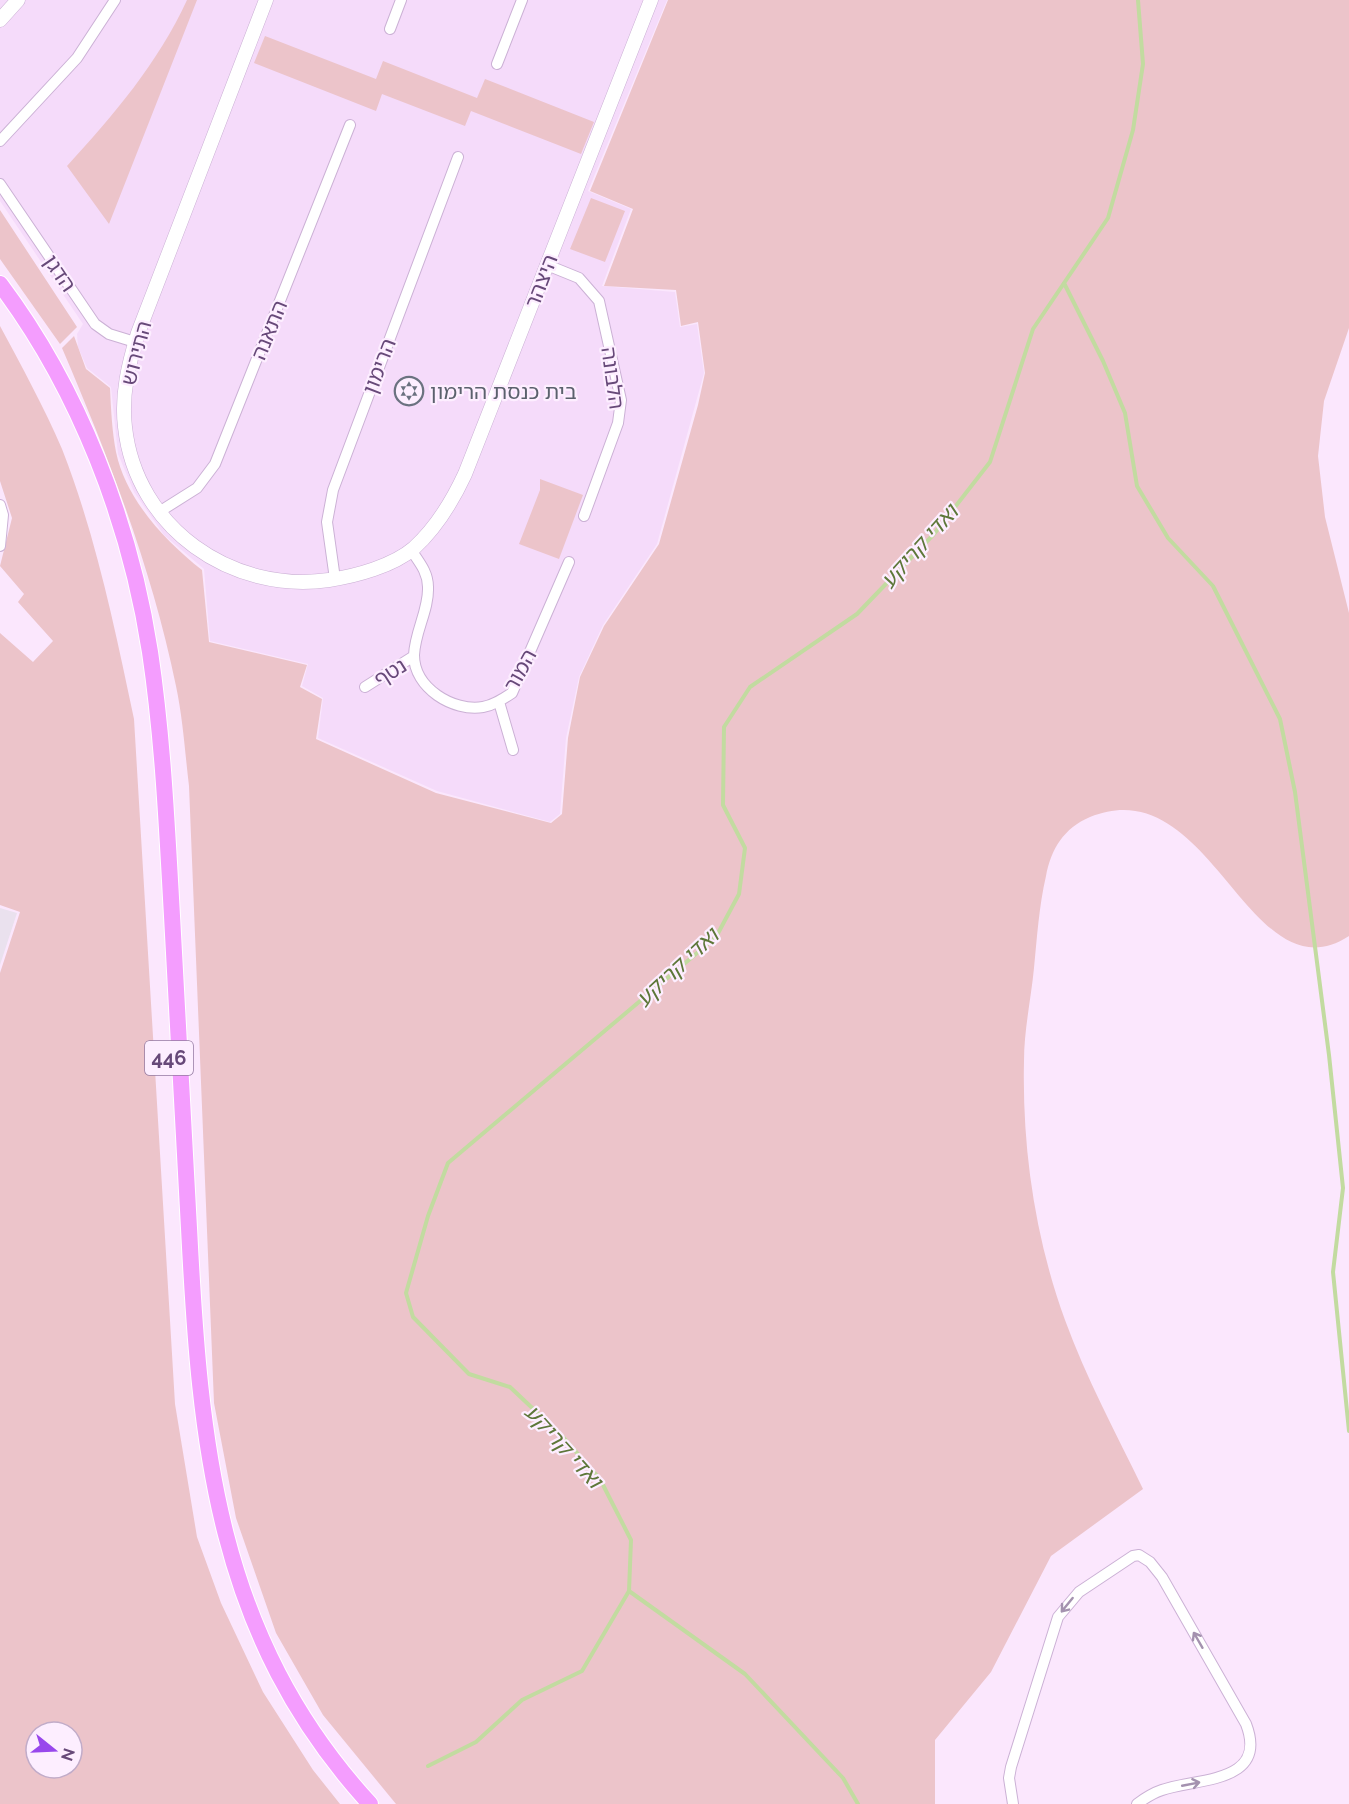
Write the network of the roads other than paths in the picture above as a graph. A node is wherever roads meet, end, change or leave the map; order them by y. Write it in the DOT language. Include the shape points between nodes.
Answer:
graph roads {
  1 [pos="18,0"];
  2 [pos="115,0"];
  3 [pos="266,0"];
  4 [pos="401,0"];
  5 [pos="522,0"];
  6 [pos="651,0"];
  7 [pos="0,20"];
  8 [pos="390,29"];
  9 [pos="497,64"];
  10 [pos="350,125"];
  11 [pos="0,141"];
  12 [pos="458,157"];
  13 [pos="0,184"];
  14 [pos="547,265"];
  15 [pos="0,284"];
  16 [pos="0,302"];
  17 [pos="135,342"];
  18 [pos="0,505"];
  19 [pos="159,512"];
  20 [pos="584,516"];
  21 [pos="0,546"];
  22 [pos="411,550"];
  23 [pos="569,562"];
  24 [pos="335,579"];
  25 [pos="414,656"];
  26 [pos="365,687"];
  27 [pos="499,702"];
  28 [pos="513,750"];
  29 [pos="355,1804"];
  30 [pos="370,1804"];
  31 [pos="1013,1804"];
  32 [pos="1137,1804"];
  1 -- 7 [label="street"];
  2 -- 11 [label="street" via="77,58"];
  3 -- 17 [label="street, התירוש"];
  4 -- 8 [label="street"];
  5 -- 9 [label="street"];
  6 -- 14 [label="street, היצהר"];
  10 -- 19 [label="street, התאנה" via="215,464 197,488"];
  12 -- 24 [label="street, הרימון" via="333,490 327,522"];
  13 -- 17 [label="street, הדגן" via="94,324"];
  14 -- 20 [label="street, הלבונה" via="579,278 599,301 621,400 618,423"];
  14 -- 22 [label="street, היצהר" via="454,496 443,516"];
  15 -- 30 [label="main road, 446" via="39,343 80,418 98,461 128,558 149,649 166,808 195,1342 207,1456 218,1504 239,1582 277,1672 328,1757"];
  16 -- 29 [label="main road, 446" via="51,386 88,465 139,651 156,809 184,1343 197,1458 207,1507 229,1586 272,1686 319,1763"];
  17 -- 19 [label="street, התירוש" via="126,378 125,426 137,472"];
  18 -- 21 [label="street"];
  19 -- 24 [label="street, התירוש" via="179,535 233,570 298,584"];
  22 -- 24 [label="street, התירוש" via="369,570"];
  22 -- 25 [label="street" via="426,571 428,585"];
  23 -- 27 [label="street, המור" via="520,677 512,693"];
  25 -- 26 [label="street, נטף"];
  25 -- 27 [label="street, המור" via="425,683 452,703 466,708"];
  27 -- 28 [label="street"];
  32 -- 31 [label="street, one-way" via="1164,1790 1231,1774 1247,1756 1250,1739 1246,1724 1162,1577 1139,1555 1079,1593 1058,1617 1011,1767"];
}
